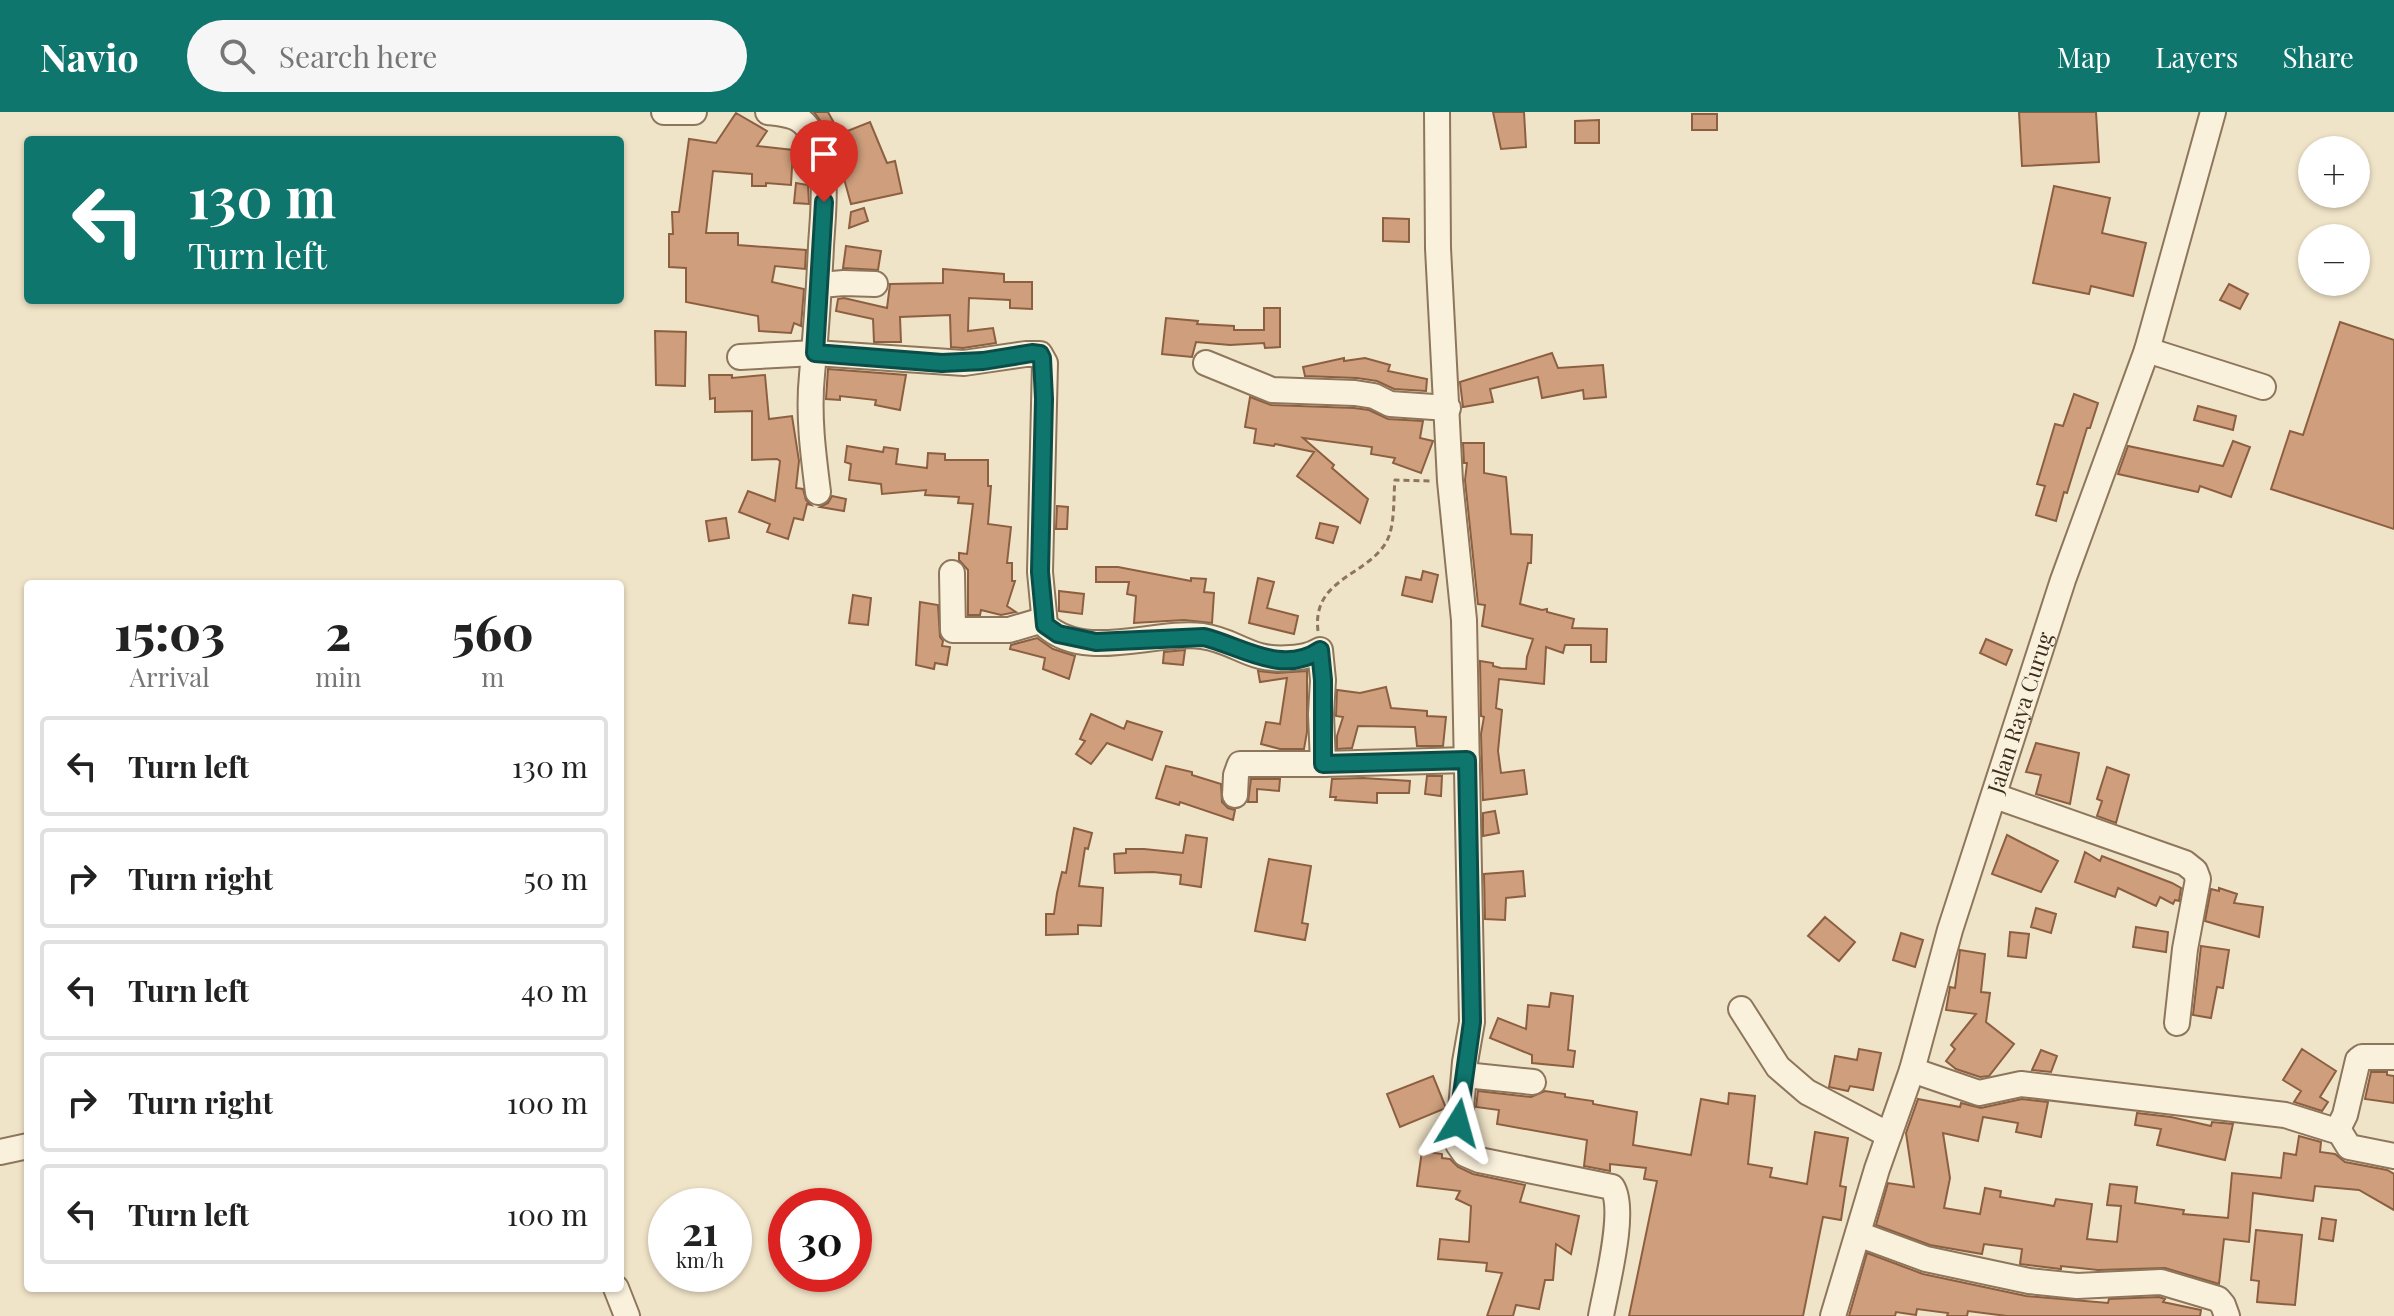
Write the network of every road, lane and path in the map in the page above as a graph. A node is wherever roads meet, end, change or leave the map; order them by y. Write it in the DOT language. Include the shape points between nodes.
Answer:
graph roads {
  1 [pos="664,112"];
  2 [pos="694,112"];
  3 [pos="768,112"];
  4 [pos="1437,112"];
  5 [pos="2207,113"];
  6 [pos="875,284"];
  7 [pos="820,285"];
  8 [pos="2147,350"];
  9 [pos="815,353"];
  10 [pos="740,357"];
  11 [pos="1206,363"];
  12 [pos="2263,387"];
  13 [pos="1448,408"];
  14 [pos="1450,481"];
  15 [pos="818,492"];
  16 [pos="952,573"];
  17 [pos="1043,620"];
  18 [pos="1320,650"];
  19 [pos="1467,760"];
  20 [pos="1323,764"];
  21 [pos="1235,795"];
  22 [pos="1995,796"];
  23 [pos="1741,1009"];
  24 [pos="2177,1023"];
  25 [pos="2394,1057"];
  26 [pos="1912,1070"];
  27 [pos="1465,1075"];
  28 [pos="1533,1082"];
  29 [pos="2338,1129"];
  30 [pos="1889,1135"];
  31 [pos="24,1147"];
  32 [pos="0,1152"];
  33 [pos="2394,1156"];
  34 [pos="1858,1234"];
  35 [pos="618,1292"];
  36 [pos="627,1316"];
  37 [pos="1601,1316"];
  38 [pos="1833,1316"];
  39 [pos="2227,1316"];
  1 -- 2 [label="street"];
  3 -- 7 [label="street" via="796,117 814,140 824,183"];
  4 -- 13 [label="street" via="1438,248"];
  5 -- 8 [label="street, Jalan Raya Curug"];
  6 -- 7 [label="street"];
  7 -- 9 [label="street"];
  8 -- 12 [label="street"];
  8 -- 22 [label="street, Jalan Raya Curug" via="2063,580"];
  9 -- 10 [label="street"];
  9 -- 15 [label="street" via="811,430"];
  9 -- 17 [label="street" via="942,363 1040,354 1045,363"];
  11 -- 13 [label="street" via="1272,390 1355,393 1390,404"];
  13 -- 14 [label="street"];
  14 -- 18 [label="path" via="1395,480 1384,547 1335,583 1324,598 1317,624"];
  14 -- 19 [label="street" via="1462,590"];
  16 -- 17 [label="street" via="953,630 1009,630"];
  17 -- 18 [label="street" via="1058,634 1096,642 1204,637 1276,659"];
  18 -- 20 [label="street"];
  19 -- 20 [label="street"];
  19 -- 27 [label="street" via="1472,1022"];
  20 -- 21 [label="street" via="1240,764"];
  22 -- 24 [label="street" via="2195,871"];
  22 -- 26 [label="street, Jalan Raya Curug" via="1950,930"];
  23 -- 30 [label="street" via="1778,1067 1807,1092"];
  25 -- 29 [label="street" via="2358,1060"];
  26 -- 29 [label="street" via="1979,1093 2021,1084 2269,1113"];
  26 -- 30 [label="street, Jalan Raya Curug"];
  27 -- 28 [label="street"];
  27 -- 37 [label="street" via="1458,1123 1458,1144 1465,1154 1608,1184 1616,1192 1617,1218"];
  29 -- 33 [label="street" via="2349,1147"];
  30 -- 34 [label="street, Jalan Raya Curug"];
  31 -- 32 [label="street"];
  34 -- 38 [label="street, Jalan Raya Curug"];
  34 -- 39 [label="street" via="1926,1259 2029,1281 2077,1286 2161,1282 2218,1299"];
  35 -- 36 [label="street"];
}
